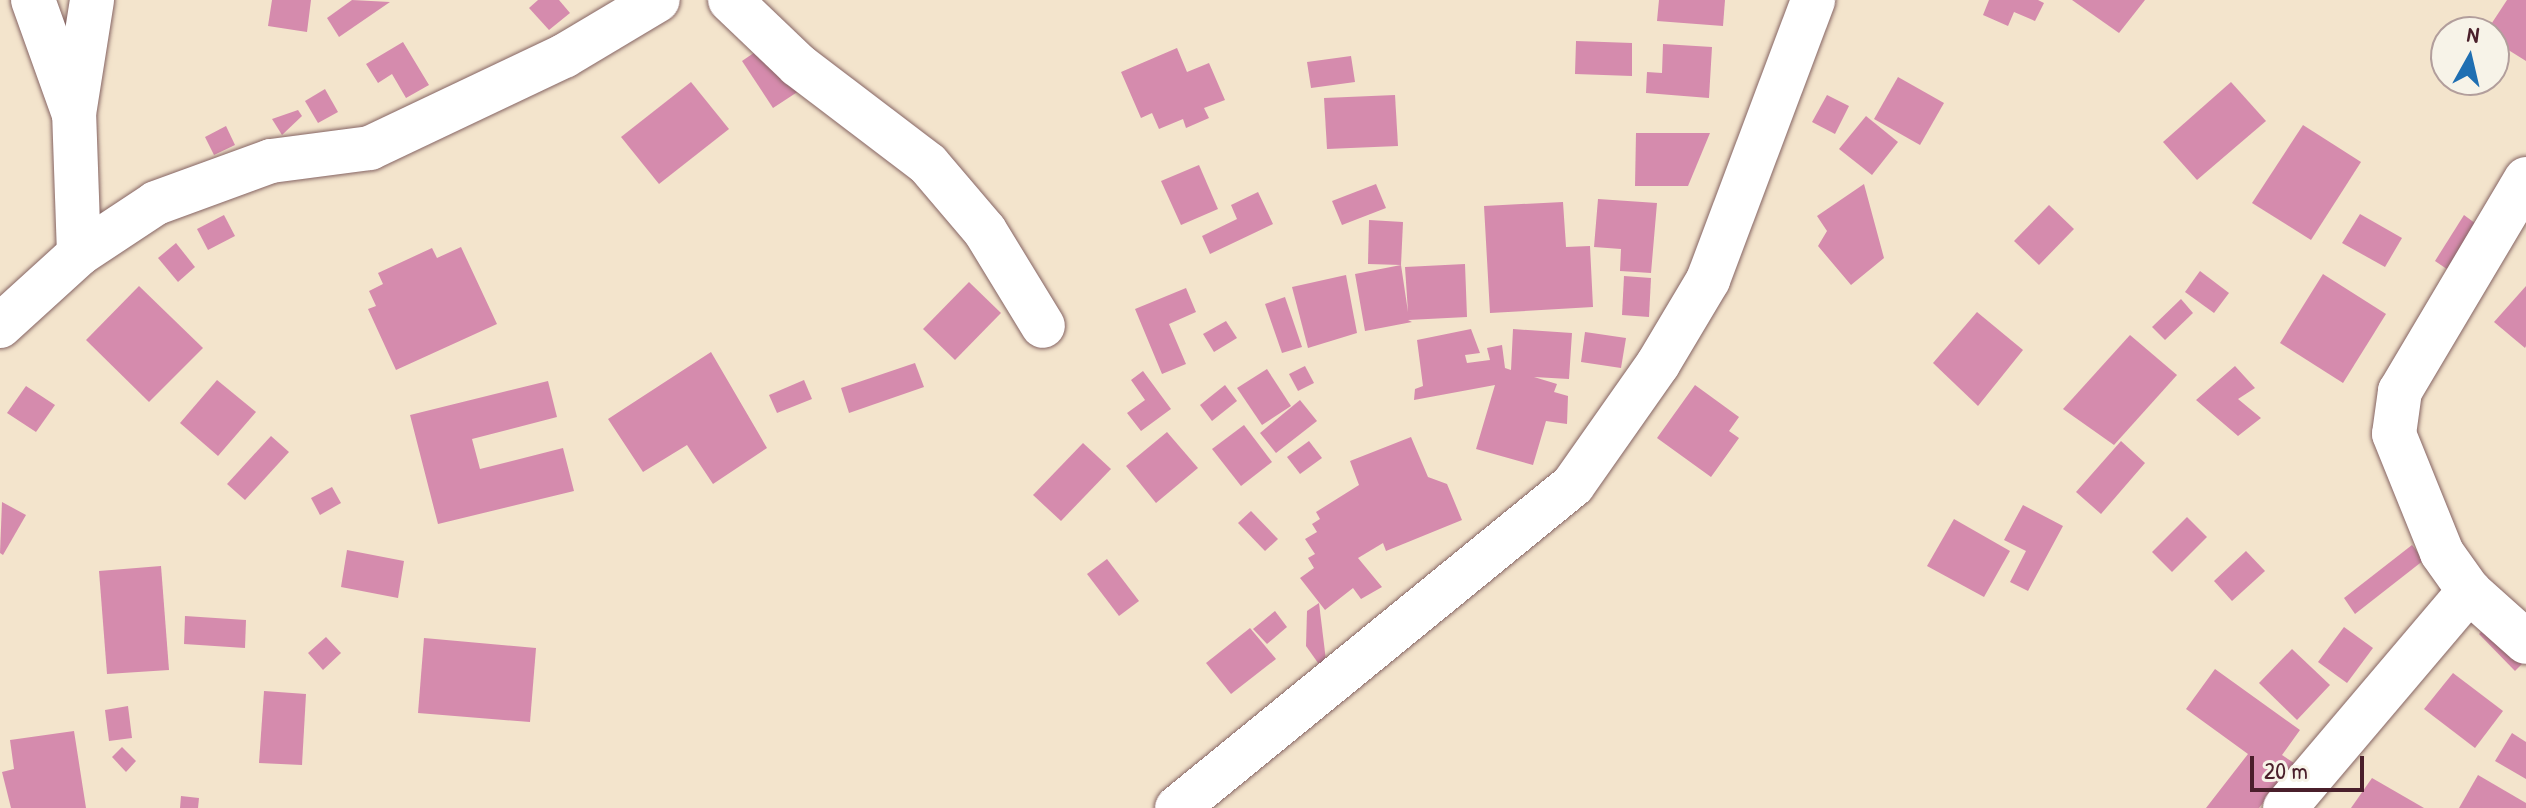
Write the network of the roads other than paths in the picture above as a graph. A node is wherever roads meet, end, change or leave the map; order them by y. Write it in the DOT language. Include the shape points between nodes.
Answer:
graph roads {
  1 [pos="33,0"];
  2 [pos="92,0"];
  3 [pos="658,0"];
  4 [pos="730,0"];
  5 [pos="1813,0"];
  6 [pos="74,114"];
  7 [pos="2526,179"];
  8 [pos="79,254"];
  9 [pos="0,326"];
  10 [pos="1043,326"];
  11 [pos="2469,591"];
  12 [pos="2526,642"];
  13 [pos="1177,808"];
  14 [pos="2285,808"];
  1 -- 6 [label="street"];
  2 -- 6 [label="street"];
  3 -- 8 [label="street" via="564,56 370,148 271,161 156,203"];
  4 -- 10 [label="street" via="798,65 928,164 985,231"];
  5 -- 13 [label="street" via="1708,280 1658,364 1573,485"];
  6 -- 8 [label="street"];
  7 -- 11 [label="street" via="2427,340 2395,412 2394,434 2424,518"];
  8 -- 9 [label="street"];
  11 -- 12 [label="street"];
  11 -- 14 [label="street"];
}
